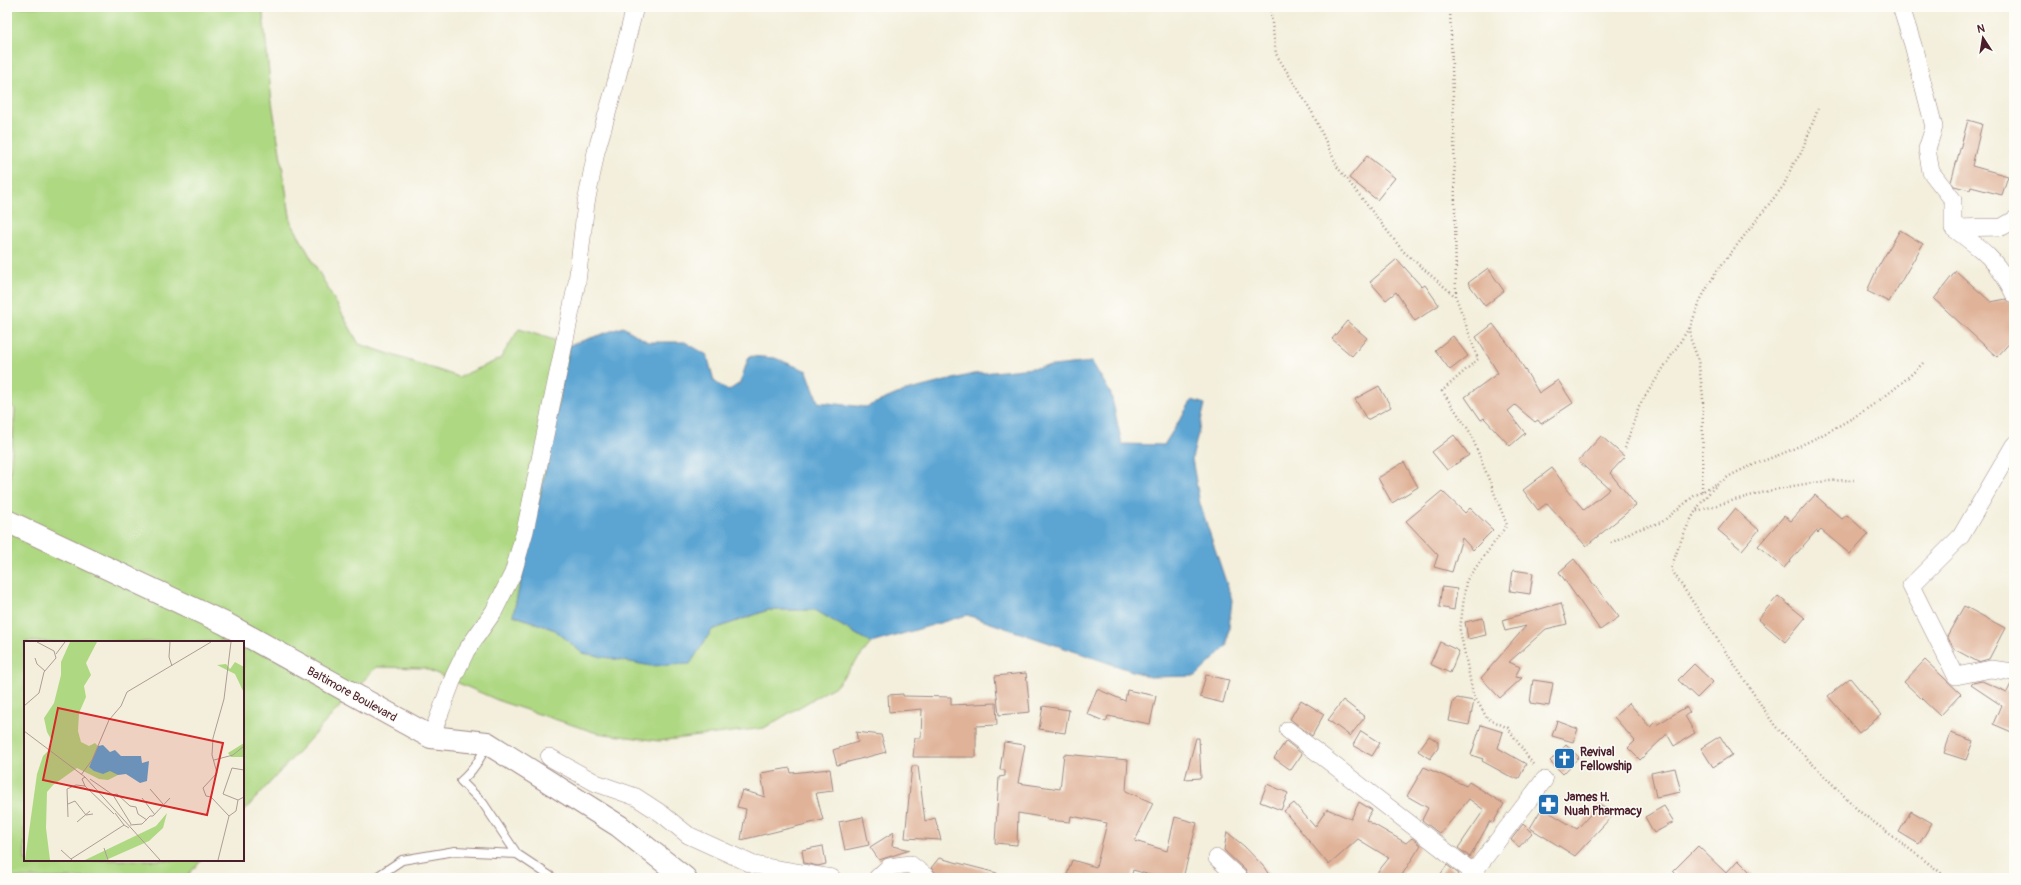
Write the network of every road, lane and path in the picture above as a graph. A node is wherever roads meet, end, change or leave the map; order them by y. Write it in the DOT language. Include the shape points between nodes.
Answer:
graph roads {
  1 [pos="635,7"];
  2 [pos="1270,7"];
  3 [pos="1450,7"];
  4 [pos="1901,7"];
  5 [pos="1818,109"];
  6 [pos="2014,220"];
  7 [pos="1954,228"];
  8 [pos="2014,294"];
  9 [pos="1456,297"];
  10 [pos="1690,326"];
  11 [pos="1923,363"];
  12 [pos="2014,445"];
  13 [pos="1625,448"];
  14 [pos="1854,480"];
  15 [pos="1719,483"];
  16 [pos="1702,491"];
  17 [pos="1696,511"];
  18 [pos="7,521"];
  19 [pos="1611,543"];
  20 [pos="2014,672"];
  21 [pos="1288,730"];
  22 [pos="431,737"];
  23 [pos="487,743"];
  24 [pos="549,757"];
  25 [pos="1544,780"];
  26 [pos="517,854"];
  27 [pos="1217,858"];
  28 [pos="1472,875"];
  29 [pos="375,878"];
  30 [pos="553,878"];
  31 [pos="685,878"];
  32 [pos="832,878"];
  33 [pos="877,878"];
  34 [pos="928,878"];
  35 [pos="1239,878"];
  36 [pos="1945,878"];
  1 -- 22 [label="street" via="596,152 586,203 576,282 525,531 513,573 494,611 466,651"];
  2 -- 9 [label="path" via="1276,54 1312,112 1338,168 1402,251"];
  3 -- 9 [label="path"];
  4 -- 7 [label="street" via="1934,127 1927,149 1931,172 1953,200"];
  5 -- 10 [label="path" via="1801,153 1784,185 1716,272"];
  6 -- 7 [label="street" via="2002,227"];
  7 -- 8 [label="street" via="1998,265"];
  9 -- 25 [label="path" via="1478,359 1442,390 1470,432 1507,525 1466,581 1460,630 1476,700 1487,718 1508,728"];
  10 -- 13 [label="path" via="1640,406"];
  10 -- 16 [label="path" via="1703,396"];
  11 -- 15 [label="path" via="1900,384 1829,432"];
  12 -- 20 [label="street" via="1961,536 1911,586 1956,676 1990,670"];
  14 -- 17 [label="path" via="1830,480 1798,485"];
  15 -- 16 [label="path"];
  15 -- 17 [label="path"];
  16 -- 19 [label="path" via="1662,522 1633,531"];
  17 -- 36 [label="path" via="1671,569 1775,726 1859,811"];
  18 -- 22 [label="highway, Baltimore Boulevard" via="226,624"];
  21 -- 28 [label="street"];
  22 -- 23 [label="highway, Baltimore Boulevard"];
  23 -- 26 [label="lane" via="470,774 461,781 483,803"];
  23 -- 31 [label="highway, Baltimore Boulevard" via="619,826"];
  24 -- 32 [label="street" via="596,783 636,797 688,835 754,864"];
  25 -- 28 [label="street"];
  26 -- 29 [label="lane" via="455,851 402,860"];
  26 -- 30 [label="lane"];
  27 -- 35 [label="street"];
  33 -- 34 [label="street" via="889,866 910,864"];
}
